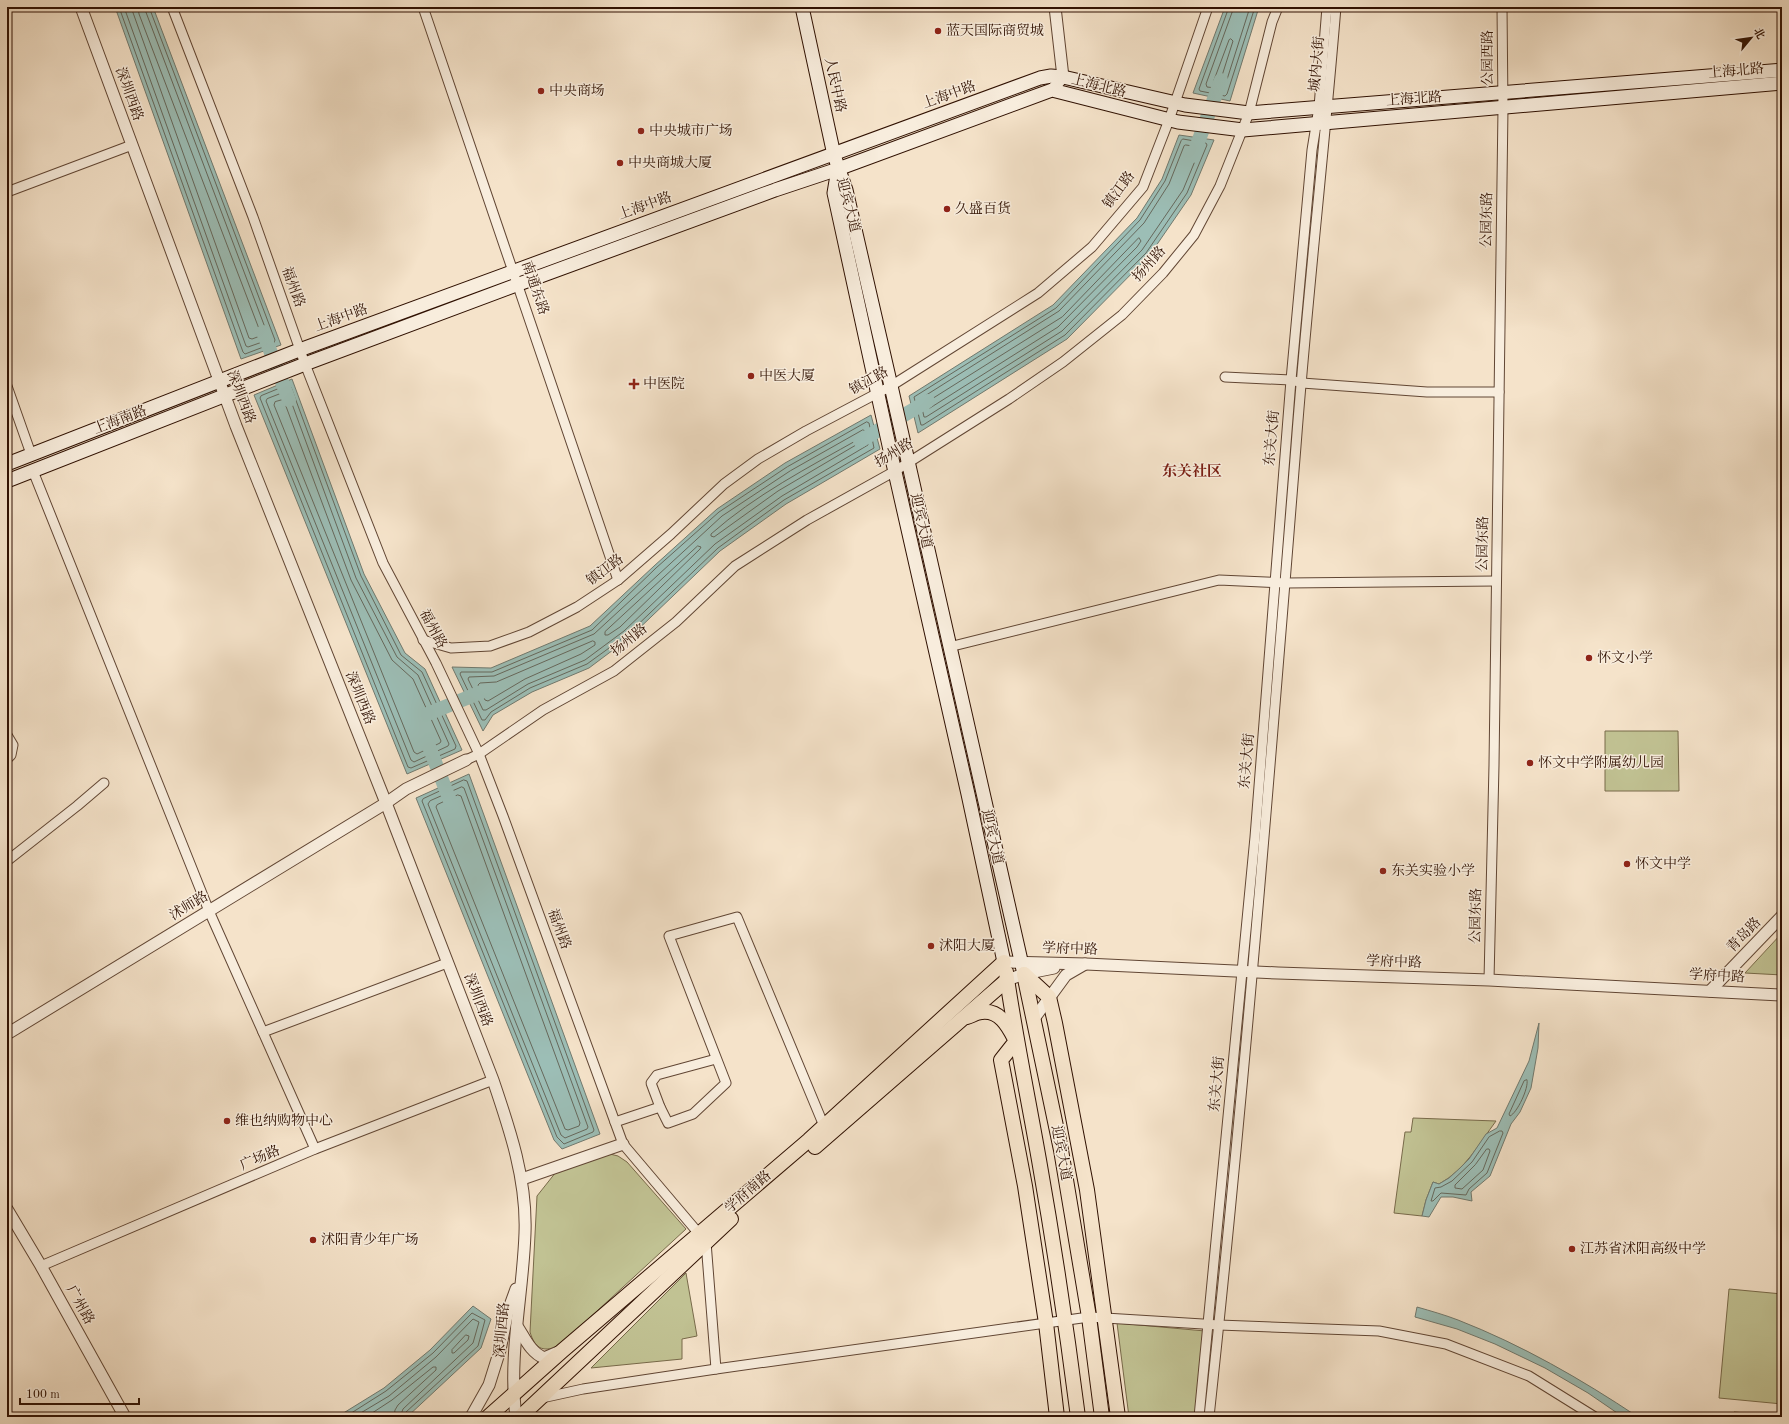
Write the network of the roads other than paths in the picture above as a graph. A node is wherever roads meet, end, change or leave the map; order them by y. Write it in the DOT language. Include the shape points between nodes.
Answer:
graph roads {
  1 [pos="81,7"];
  2 [pos="172,7"];
  3 [pos="424,7"];
  4 [pos="802,7"];
  5 [pos="1055,7"];
  6 [pos="1208,7"];
  7 [pos="1278,7"];
  8 [pos="1327,7"];
  9 [pos="1336,7"];
  10 [pos="1502,7"];
  11 [pos="1782,70"];
  12 [pos="1063,77"];
  13 [pos="1782,83"];
  14 [pos="1052,90"];
  15 [pos="1503,93"];
  16 [pos="1180,104"];
  17 [pos="1323,107"];
  18 [pos="1502,108"];
  19 [pos="1244,113"];
  20 [pos="1174,121"];
  21 [pos="1321,123"];
  22 [pos="1238,130"];
  23 [pos="132,145"];
  24 [pos="834,155"];
  25 [pos="838,169"];
  26 [pos="7,192"];
  27 [pos="514,272"];
  28 [pos="519,284"];
  29 [pos="297,351"];
  30 [pos="302,366"];
  31 [pos="239,373"];
  32 [pos="1225,377"];
  33 [pos="219,380"];
  34 [pos="1291,380"];
  35 [pos="1302,383"];
  36 [pos="7,386"];
  37 [pos="893,391"];
  38 [pos="1499,392"];
  39 [pos="224,396"];
  40 [pos="879,398"];
  41 [pos="31,454"];
  42 [pos="908,463"];
  43 [pos="7,464"];
  44 [pos="33,471"];
  45 [pos="895,471"];
  46 [pos="7,481"];
  47 [pos="618,580"];
  48 [pos="1496,581"];
  49 [pos="1276,582"];
  50 [pos="1286,583"];
  51 [pos="423,640"];
  52 [pos="950,646"];
  53 [pos="7,735"];
  54 [pos="479,754"];
  55 [pos="7,759"];
  56 [pos="466,760"];
  57 [pos="104,783"];
  58 [pos="386,803"];
  59 [pos="7,861"];
  60 [pos="208,911"];
  61 [pos="1782,916"];
  62 [pos="1004,962"];
  63 [pos="447,963"];
  64 [pos="1086,964"];
  65 [pos="1022,968"];
  66 [pos="1246,971"];
  67 [pos="1007,980"];
  68 [pos="1489,980"];
  69 [pos="1710,991"];
  70 [pos="1782,995"];
  71 [pos="1049,998"];
  72 [pos="959,1020"];
  73 [pos="1033,1020"];
  74 [pos="263,1032"];
  75 [pos="7,1034"];
  76 [pos="1016,1041"];
  77 [pos="716,1059"];
  78 [pos="493,1080"];
  79 [pos="660,1107"];
  80 [pos="615,1122"];
  81 [pos="824,1126"];
  82 [pos="623,1144"];
  83 [pos="316,1149"];
  84 [pos="522,1179"];
  85 [pos="7,1209"];
  86 [pos="702,1238"];
  87 [pos="41,1266"];
  88 [pos="521,1278"];
  89 [pos="1089,1318"];
  90 [pos="1106,1318"];
  91 [pos="1064,1320"];
  92 [pos="1046,1323"];
  93 [pos="1209,1324"];
  94 [pos="1219,1325"];
  95 [pos="517,1326"];
  96 [pos="562,1351"];
  97 [pos="716,1369"];
  98 [pos="513,1395"];
  99 [pos="540,1398"];
  100 [pos="125,1417"];
  101 [pos="470,1417"];
  102 [pos="488,1417"];
  103 [pos="516,1417"];
  104 [pos="520,1417"];
  105 [pos="1057,1417"];
  106 [pos="1078,1417"];
  107 [pos="1102,1417"];
  108 [pos="1118,1417"];
  109 [pos="1199,1417"];
  110 [pos="1209,1417"];
  111 [pos="1595,1417"];
  1 -- 23 [label="street, 深圳西路"];
  2 -- 29 [label="street, 福州路" via="250,209"];
  3 -- 27 [label="street, 南通东路"];
  4 -- 24 [label="main road, 人民中路"];
  5 -- 12 [label="street"];
  6 -- 16 [label="street, 镇江路"];
  7 -- 19 [label="street, 扬州路"];
  8 -- 17 [label="street, 城内大街"];
  9 -- 17 [label="street, 城内大街"];
  10 -- 15 [label="street, 公园西路"];
  11 -- 15 [label="main road, 上海北路"];
  12 -- 14 [label="street"];
  12 -- 16 [label="main road, 上海北路"];
  12 -- 24 [label="main road, 上海中路" via="1040,78"];
  13 -- 18 [label="main road, 上海北路"];
  14 -- 20 [label="main road, 上海北路"];
  14 -- 25 [label="main road"];
  15 -- 17 [label="main road, 上海北路"];
  15 -- 18 [label="street, 公园西路"];
  16 -- 19 [label="main road, 上海北路"];
  16 -- 20 [label="street, 镇江路"];
  17 -- 19 [label="main road, 上海北路"];
  17 -- 21 [label="street, 东关大街"];
  18 -- 21 [label="main road, 上海北路"];
  18 -- 38 [label="street, 公园东路"];
  19 -- 22 [label="street, 扬州路"];
  20 -- 22 [label="main road, 上海北路"];
  20 -- 37 [label="street, 镇江路" via="1143,187 1092,247 1038,293"];
  21 -- 22 [label="main road, 上海北路"];
  21 -- 34 [label="street, 东关大街" via="1312,150"];
  21 -- 35 [label="street, 东关大街"];
  22 -- 42 [label="street, 扬州路" via="1220,186 1194,235 1163,274 1122,315 1063,362"];
  23 -- 26 [label="street"];
  23 -- 33 [label="street, 深圳西路"];
  24 -- 25 [label="main road, 人民中路"];
  24 -- 27 [label="main road, 上海中路"];
  25 -- 28 [label="main road" via="768,192"];
  25 -- 37 [label="main road, 迎宾大道" via="846,190"];
  25 -- 40 [label="main road, 迎宾大道" via="834,193"];
  27 -- 28 [label="street, 南通东路"];
  27 -- 29 [label="main road, 上海中路"];
  28 -- 30 [label="main road"];
  28 -- 47 [label="street, 南通东路"];
  29 -- 30 [label="street, 福州路"];
  29 -- 31 [label="main road, 上海中路"];
  30 -- 39 [label="main road, 上海南路"];
  30 -- 51 [label="street, 福州路" via="383,563"];
  31 -- 33 [label="main road, 上海南路"];
  32 -- 34 [label="street"];
  33 -- 39 [label="street, 深圳西路"];
  33 -- 41 [label="main road, 上海南路"];
  34 -- 35 [label="street"];
  34 -- 49 [label="street, 东关大街"];
  35 -- 38 [label="street" via="1427,392"];
  35 -- 50 [label="street, 东关大街"];
  36 -- 41 [label="street"];
  37 -- 40 [label="street, 镇江路"];
  37 -- 42 [label="main road, 迎宾大道"];
  38 -- 48 [label="street, 公园东路"];
  39 -- 44 [label="main road, 上海南路"];
  39 -- 58 [label="street, 深圳西路"];
  40 -- 45 [label="main road, 迎宾大道"];
  40 -- 47 [label="street, 镇江路" via="772,451 724,484"];
  41 -- 43 [label="main road, 上海南路"];
  42 -- 45 [label="street, 扬州路"];
  42 -- 52 [label="main road, 迎宾大道"];
  44 -- 46 [label="main road, 上海南路"];
  44 -- 60 [label="street"];
  45 -- 54 [label="street, 扬州路" via="807,520 735,566 676,622 614,671 542,710"];
  45 -- 62 [label="main road, 迎宾大道"];
  47 -- 51 [label="street, 镇江路" via="577,607 529,632 490,646 451,648"];
  48 -- 50 [label="street"];
  48 -- 68 [label="street, 公园东路"];
  49 -- 50 [label="street"];
  49 -- 52 [label="street" via="1214,580"];
  49 -- 66 [label="street, 东关大街"];
  50 -- 66 [label="street, 东关大街"];
  51 -- 54 [label="street, 福州路"];
  52 -- 65 [label="main road, 迎宾大道"];
  53 -- 55 [label="street" via="13,745 11,755"];
  54 -- 56 [label="street, 扬州路"];
  54 -- 80 [label="street, 福州路"];
  56 -- 58 [label="street, 扬州路" via="406,789"];
  57 -- 59 [label="street"];
  58 -- 60 [label="street, 沭师路"];
  58 -- 63 [label="street, 深圳西路"];
  60 -- 74 [label="street"];
  60 -- 75 [label="street, 沭师路"];
  61 -- 69 [label="street, 青岛路"];
  62 -- 65 [label="street"];
  62 -- 67 [label="main road, 迎宾大道"];
  62 -- 81 [label="main road, 学府南路"];
  63 -- 74 [label="street"];
  63 -- 78 [label="street, 深圳西路"];
  64 -- 65 [label="street, 学府中路"];
  64 -- 66 [label="street, 学府中路"];
  64 -- 71 [label="street" via="1066,975"];
  65 -- 67 [label="street"];
  65 -- 71 [label="main road"];
  65 -- 73 [label="main road, 迎宾大道"];
  66 -- 68 [label="street, 学府中路"];
  66 -- 93 [label="street, 东关大街"];
  66 -- 94 [label="street, 东关大街"];
  67 -- 72 [label="main road, 学府南路"];
  67 -- 76 [label="main road, 迎宾大道"];
  68 -- 69 [label="street, 学府中路"];
  69 -- 70 [label="street, 学府中路"];
  71 -- 73 [label="street"];
  71 -- 90 [label="main road" via="1087,1190"];
  72 -- 76 [label="main road" via="982,1012 998,1015"];
  72 -- 86 [label="main road, 学府南路"];
  73 -- 89 [label="main road, 迎宾大道" via="1061,1150"];
  74 -- 83 [label="street"];
  76 -- 91 [label="main road, 迎宾大道" via="1039,1159"];
  76 -- 92 [label="main road" via="1001,1060 1025,1186"];
  77 -- 79 [label="street" via="657,1075 651,1083"];
  77 -- 79 [label="street" via="726,1083 694,1114 668,1123"];
  77 -- 81 [label="street" via="669,936 737,917"];
  78 -- 83 [label="street, 广场路"];
  78 -- 84 [label="street, 深圳西路"];
  79 -- 80 [label="street"];
  80 -- 82 [label="street, 福州路"];
  81 -- 86 [label="main road, 学府南路"];
  82 -- 84 [label="street"];
  82 -- 86 [label="street, 福州路"];
  83 -- 87 [label="street, 广场路"];
  84 -- 88 [label="street, 深圳西路" via="525,1233"];
  85 -- 87 [label="street, 广州路"];
  86 -- 96 [label="main road, 学府南路"];
  86 -- 97 [label="street"];
  86 -- 99 [label="main road, 学府南路"];
  87 -- 100 [label="street, 广州路"];
  88 -- 95 [label="street, 深圳西路"];
  88 -- 101 [label="street" via="508,1310 490,1385"];
  89 -- 90 [label="street"];
  89 -- 91 [label="street"];
  89 -- 107 [label="main road, 迎宾大道"];
  90 -- 93 [label="street"];
  90 -- 108 [label="main road"];
  91 -- 92 [label="street"];
  91 -- 106 [label="main road, 迎宾大道"];
  92 -- 97 [label="street"];
  92 -- 105 [label="main road"];
  93 -- 94 [label="street"];
  93 -- 109 [label="street, 东关大街"];
  94 -- 110 [label="street, 东关大街"];
  94 -- 111 [label="street" via="1379,1331 1446,1344 1529,1376"];
  95 -- 96 [label="street" via="538,1355 544,1358"];
  95 -- 98 [label="street, 深圳西路"];
  96 -- 98 [label="main road, 学府南路"];
  97 -- 99 [label="street"];
  98 -- 102 [label="main road, 学府南路"];
  98 -- 103 [label="street, 深圳西路"];
  99 -- 104 [label="main road, 学府南路"];
}
